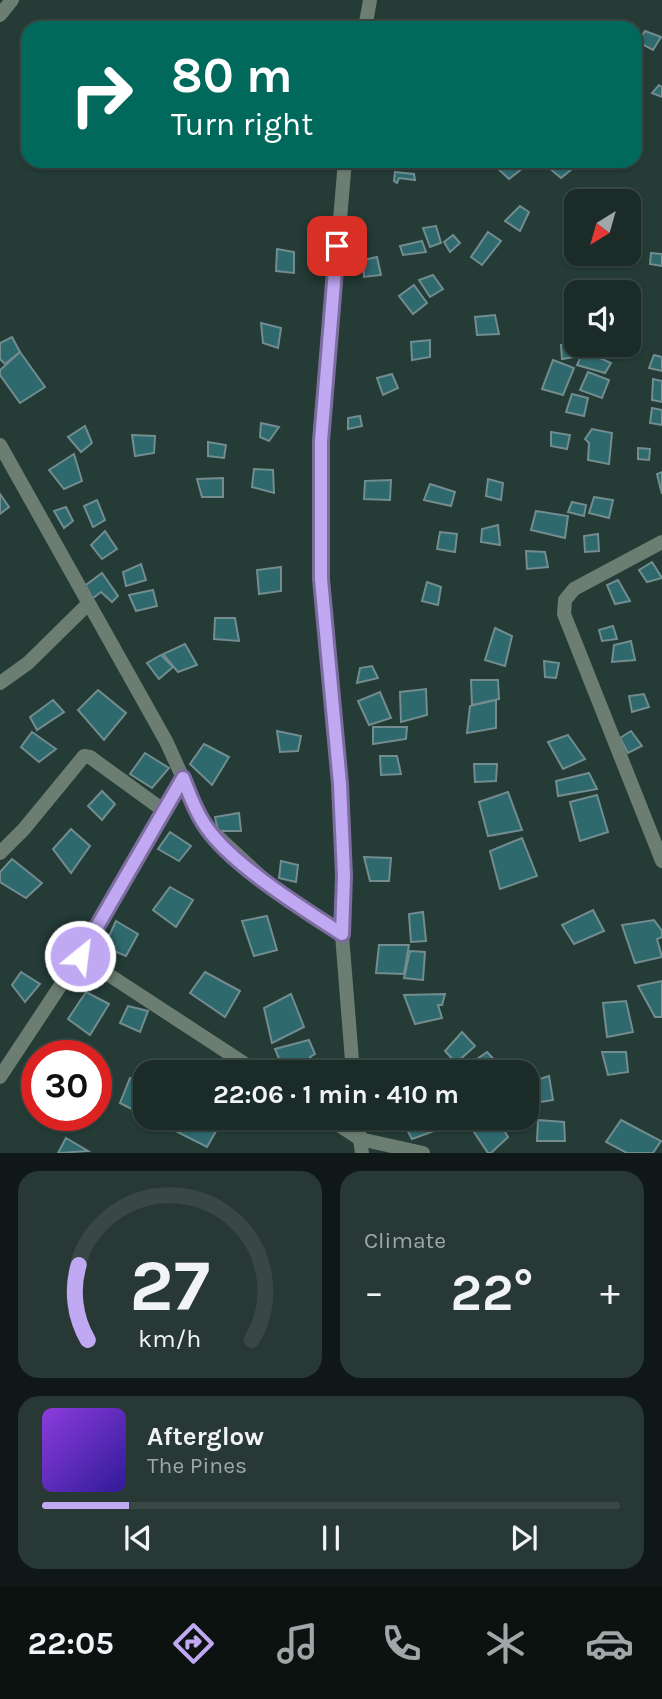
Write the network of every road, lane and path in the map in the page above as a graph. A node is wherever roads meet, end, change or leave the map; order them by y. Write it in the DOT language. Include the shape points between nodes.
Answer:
graph roads {
  1 [pos="12,0"];
  2 [pos="370,0"];
  3 [pos="0,15"];
  4 [pos="366,21"];
  5 [pos="344,168"];
  6 [pos="0,445"];
  7 [pos="4,463"];
  8 [pos="662,542"];
  9 [pos="88,605"];
  10 [pos="0,683"];
  11 [pos="183,778"];
  12 [pos="163,810"];
  13 [pos="0,853"];
  14 [pos="662,861"];
  15 [pos="342,934"];
  16 [pos="80,956"];
  17 [pos="239,1060"];
  18 [pos="352,1060"];
  19 [pos="0,1077"];
  20 [pos="342,1130"];
  21 [pos="361,1146"];
  22 [pos="423,1153"];
  1 -- 3 [label="street"];
  2 -- 4 [label="street"];
  5 -- 15 [label="street" via="321,441 321,579 340,784"];
  6 -- 7 [label="street"];
  7 -- 9 [label="street"];
  8 -- 14 [label="street" via="574,589 565,600 564,614"];
  9 -- 10 [label="street" via="28,663"];
  9 -- 11 [label="street"];
  11 -- 12 [label="street"];
  11 -- 15 [label="street" via="204,824 216,838 270,886"];
  12 -- 13 [label="street" via="83,756"];
  12 -- 16 [label="street"];
  15 -- 18 [label="street"];
  16 -- 17 [label="street"];
  16 -- 19 [label="street"];
  20 -- 21 [label="street"];
  21 -- 22 [label="street"];
}
